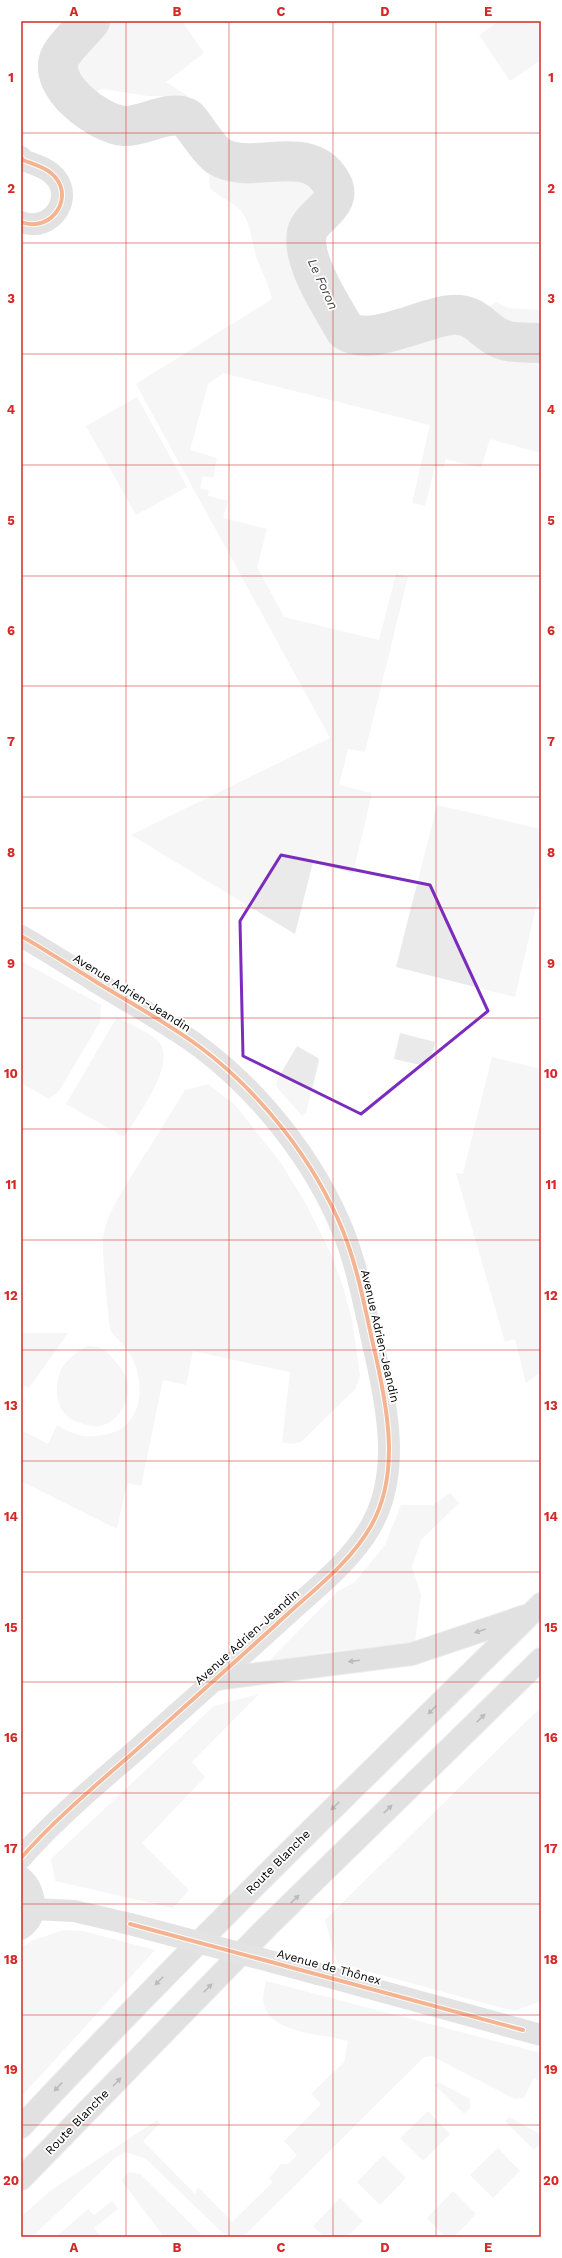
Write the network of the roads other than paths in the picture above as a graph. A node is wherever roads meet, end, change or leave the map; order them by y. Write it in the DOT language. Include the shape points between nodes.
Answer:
graph roads {
  1 [pos="22,160"];
  2 [pos="21,222"];
  3 [pos="21,936"];
  4 [pos="536,1609"];
  5 [pos="541,1659"];
  6 [pos="217,1679"];
  7 [pos="21,1858"];
  8 [pos="21,1877"];
  9 [pos="34,1909"];
  10 [pos="21,1929"];
  11 [pos="541,2035"];
  12 [pos="21,2127"];
  13 [pos="21,2179"];
  1 -- 2 [label="street" via="52,173 62,193 57,212 48,221 36,225"];
  3 -- 6 [label="street, Avenue Adrien-Jeandin" via="168,1025 200,1047 234,1076 283,1131 319,1184 343,1232 358,1277 388,1418 389,1451 380,1505 371,1526 348,1558"];
  4 -- 6 [label="main road, one-way" via="412,1654"];
  4 -- 12 [label="main road, Route Blanche, one-way" via="136,2004"];
  13 -- 5 [label="main road, Route Blanche, one-way" via="267,1927"];
  6 -- 7 [label="street, Avenue Adrien-Jeandin" via="56,1822"];
  8 -- 9 [label="street" via="32,1890"];
  9 -- 10 [label="street" via="30,1919"];
  9 -- 11 [label="street, Avenue de Thônex, bridge" via="74,1911 130,1924"];
}
